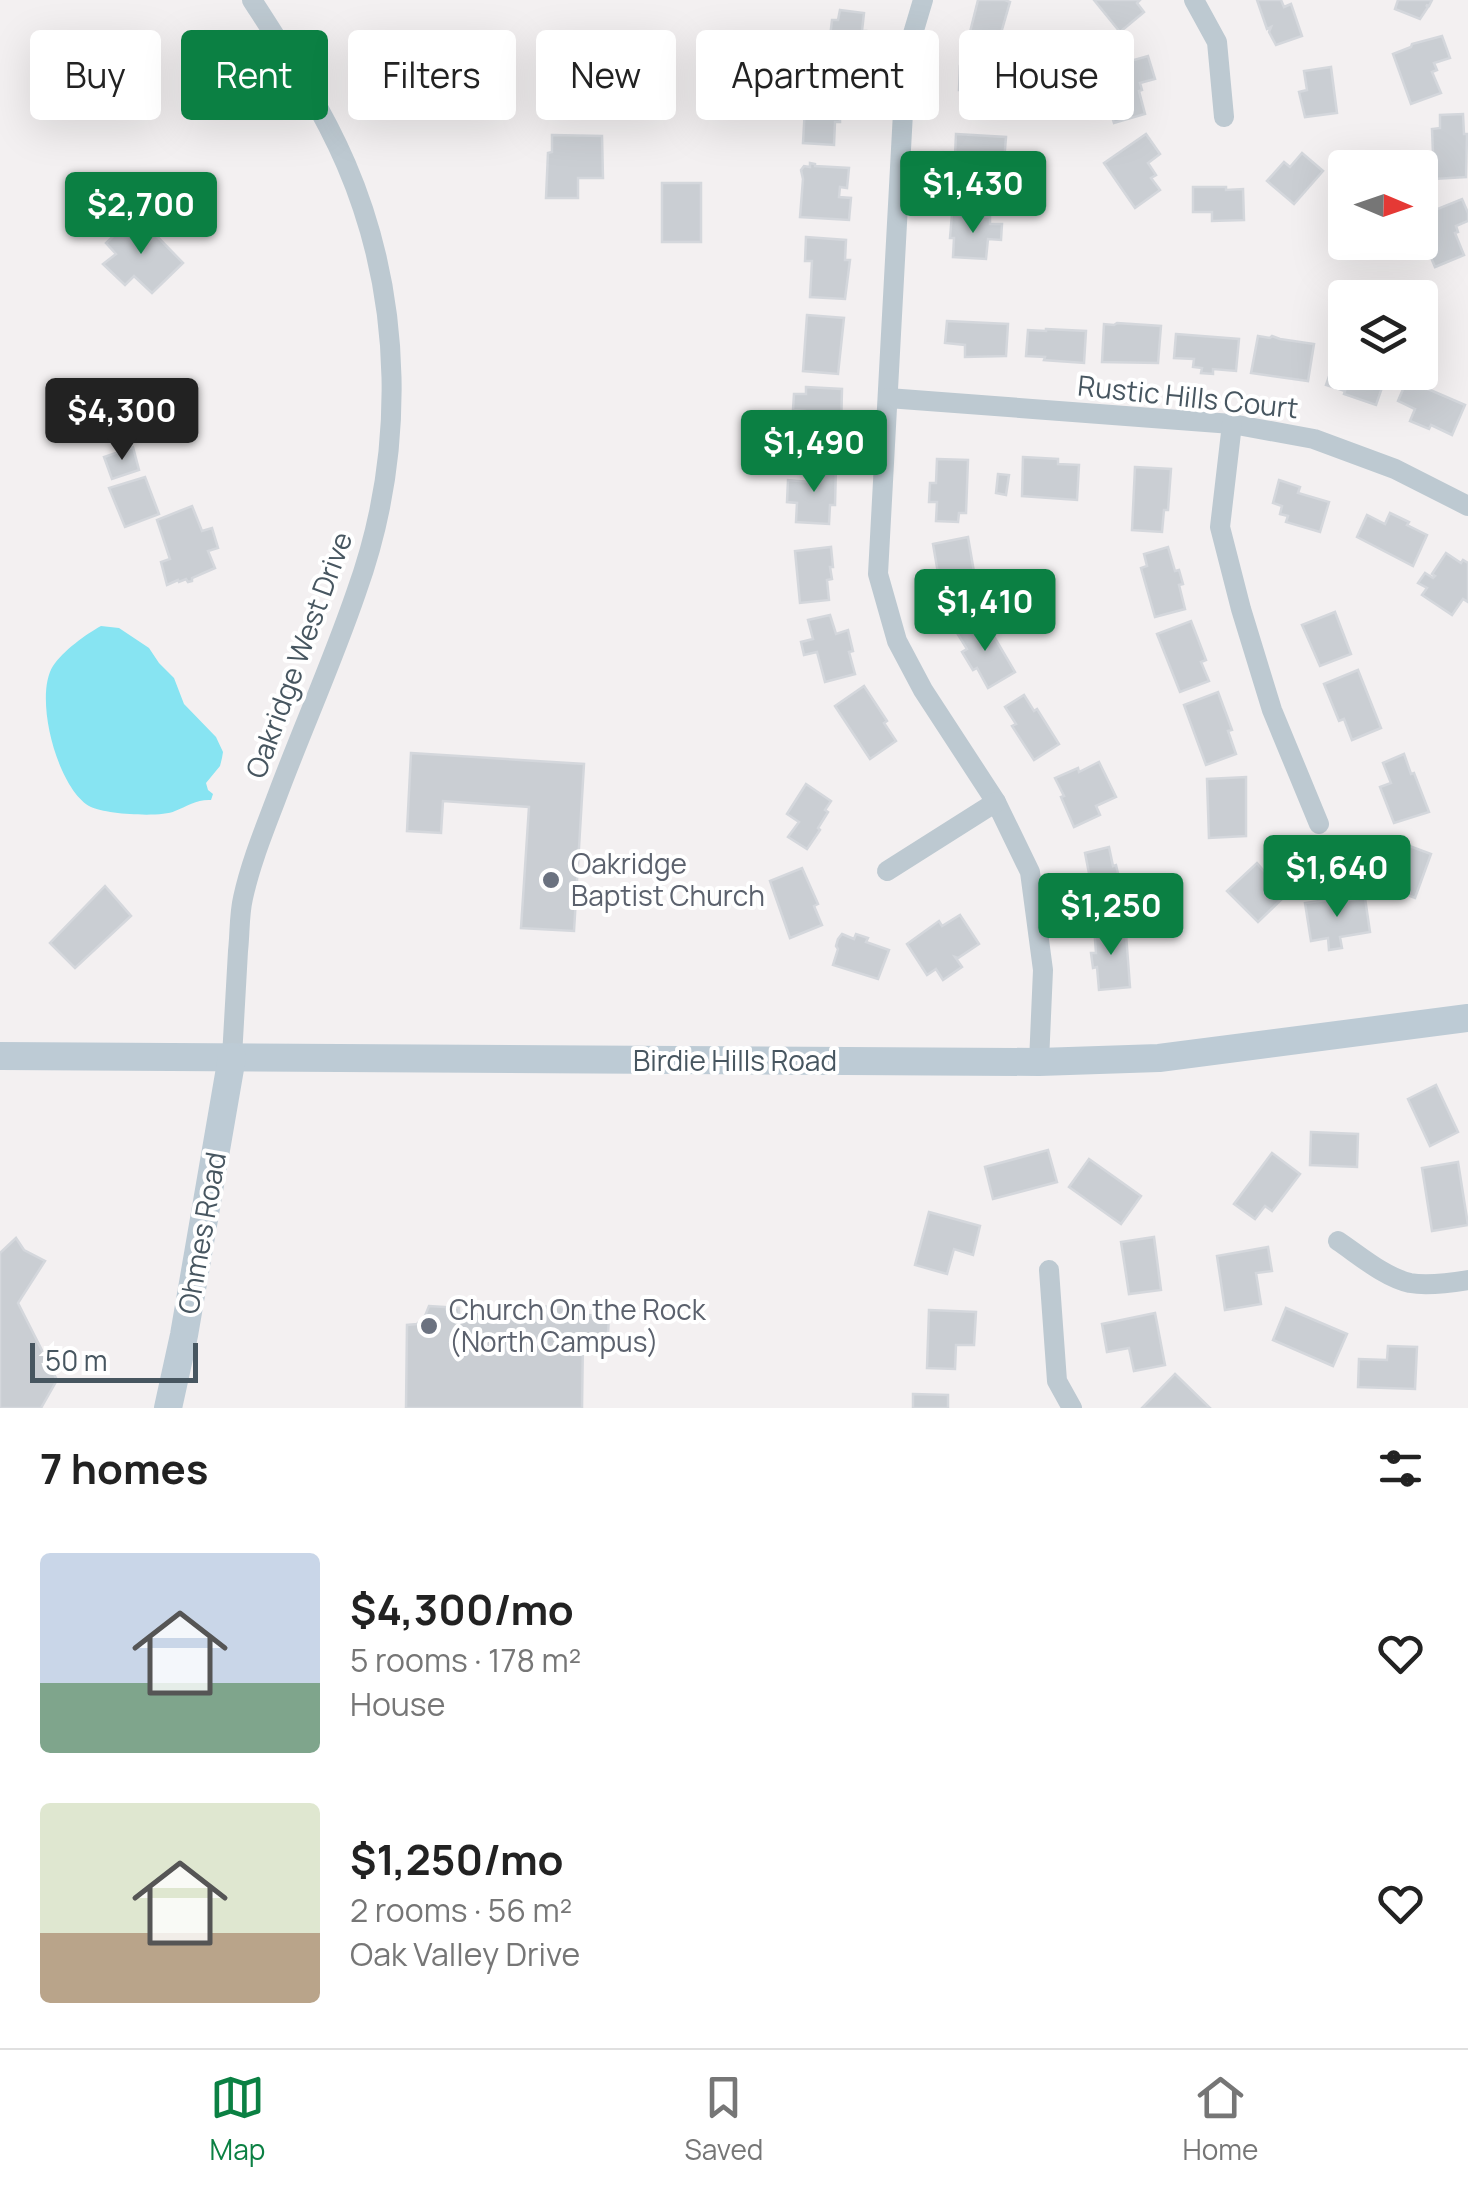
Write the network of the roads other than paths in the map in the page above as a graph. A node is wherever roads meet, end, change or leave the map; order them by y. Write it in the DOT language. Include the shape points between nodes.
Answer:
graph roads {
  1 [pos="252,0"];
  2 [pos="923,0"];
  3 [pos="1194,0"];
  4 [pos="1224,117"];
  5 [pos="888,398"];
  6 [pos="1232,424"];
  7 [pos="1468,506"];
  8 [pos="996,802"];
  9 [pos="1319,824"];
  10 [pos="886,871"];
  11 [pos="1468,1018"];
  12 [pos="0,1056"];
  13 [pos="232,1057"];
  14 [pos="1039,1062"];
  15 [pos="1338,1241"];
  16 [pos="1048,1270"];
  17 [pos="1468,1280"];
  18 [pos="168,1408"];
  19 [pos="1072,1408"];
  1 -- 13 [label="street, Oakridge West Drive" via="316,102 365,216 384,297 392,406 386,476 358,590 243,897"];
  2 -- 5 [label="street" via="906,57"];
  3 -- 4 [label="street" via="1218,42"];
  5 -- 6 [label="street, Rustic Hills Court"];
  5 -- 8 [label="street" via="878,574 897,641 922,690"];
  6 -- 7 [label="street, Rustic Hills Court" via="1314,439"];
  6 -- 9 [label="street" via="1220,526 1272,710"];
  8 -- 10 [label="street"];
  8 -- 14 [label="street" via="1030,872 1043,970"];
  11 -- 14 [label="main road, Birdie Hills Road" via="1159,1058"];
  12 -- 13 [label="main road, Birdie Hills Road"];
  13 -- 14 [label="main road, Birdie Hills Road"];
  13 -- 18 [label="main road, Ohmes Road"];
  15 -- 17 [label="street" via="1410,1283"];
  16 -- 19 [label="street" via="1056,1381"];
}
